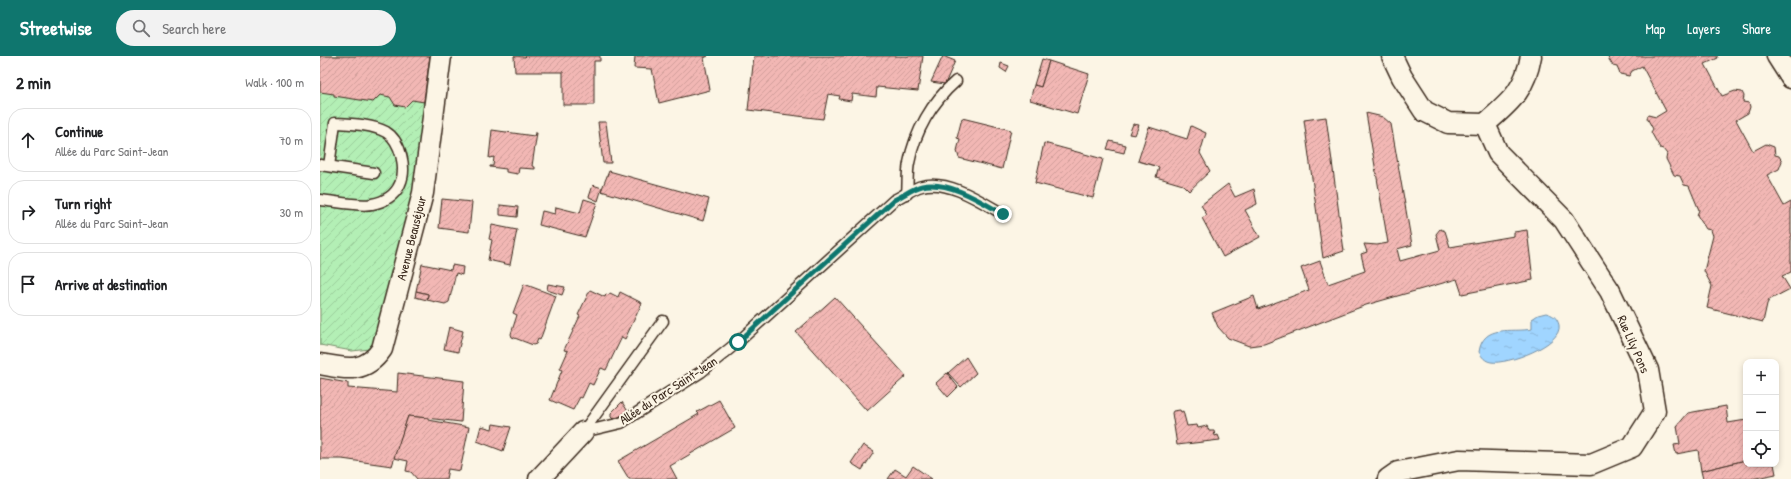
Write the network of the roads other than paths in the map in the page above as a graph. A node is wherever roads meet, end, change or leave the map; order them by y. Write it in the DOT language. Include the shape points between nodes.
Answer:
graph roads {
  1 [pos="441,56"];
  2 [pos="1392,56"];
  3 [pos="1530,56"];
  4 [pos="1777,56"];
  5 [pos="1791,78"];
  6 [pos="956,81"];
  7 [pos="1485,124"];
  8 [pos="325,166"];
  9 [pos="374,173"];
  10 [pos="907,194"];
  11 [pos="320,200"];
  12 [pos="1003,214"];
  13 [pos="664,321"];
  14 [pos="320,364"];
  15 [pos="584,432"];
  16 [pos="539,479"];
  17 [pos="1388,479"];
  1 -- 14 [label="street, Avenue Beauséjour" via="423,193 382,349 376,358 349,370"];
  2 -- 7 [label="street" via="1424,111 1448,123"];
  3 -- 7 [label="street" via="1523,85 1513,100"];
  4 -- 5 [label="street"];
  6 -- 10 [label="lane" via="945,90 926,115 915,140 908,164"];
  7 -- 17 [label="street, Rue Lily Pons" via="1498,153 1564,220 1610,291 1648,370 1655,411 1632,447 1591,464 1459,460 1398,472"];
  8 -- 9 [label="lane"];
  8 -- 11 [label="lane" via="335,123 364,125 386,132 398,144 403,167 400,184 388,199 370,205"];
  10 -- 12 [label="lane, Allée du Parc Saint-Jean" via="922,186 942,186 974,197"];
  10 -- 15 [label="lane, Allée du Parc Saint-Jean" via="894,200 738,342 701,372 621,423"];
  13 -- 15 [label="lane, Allée du Parc Saint-Jean"];
  15 -- 16 [label="street, Allée du Parc Saint-Jean"];
}
